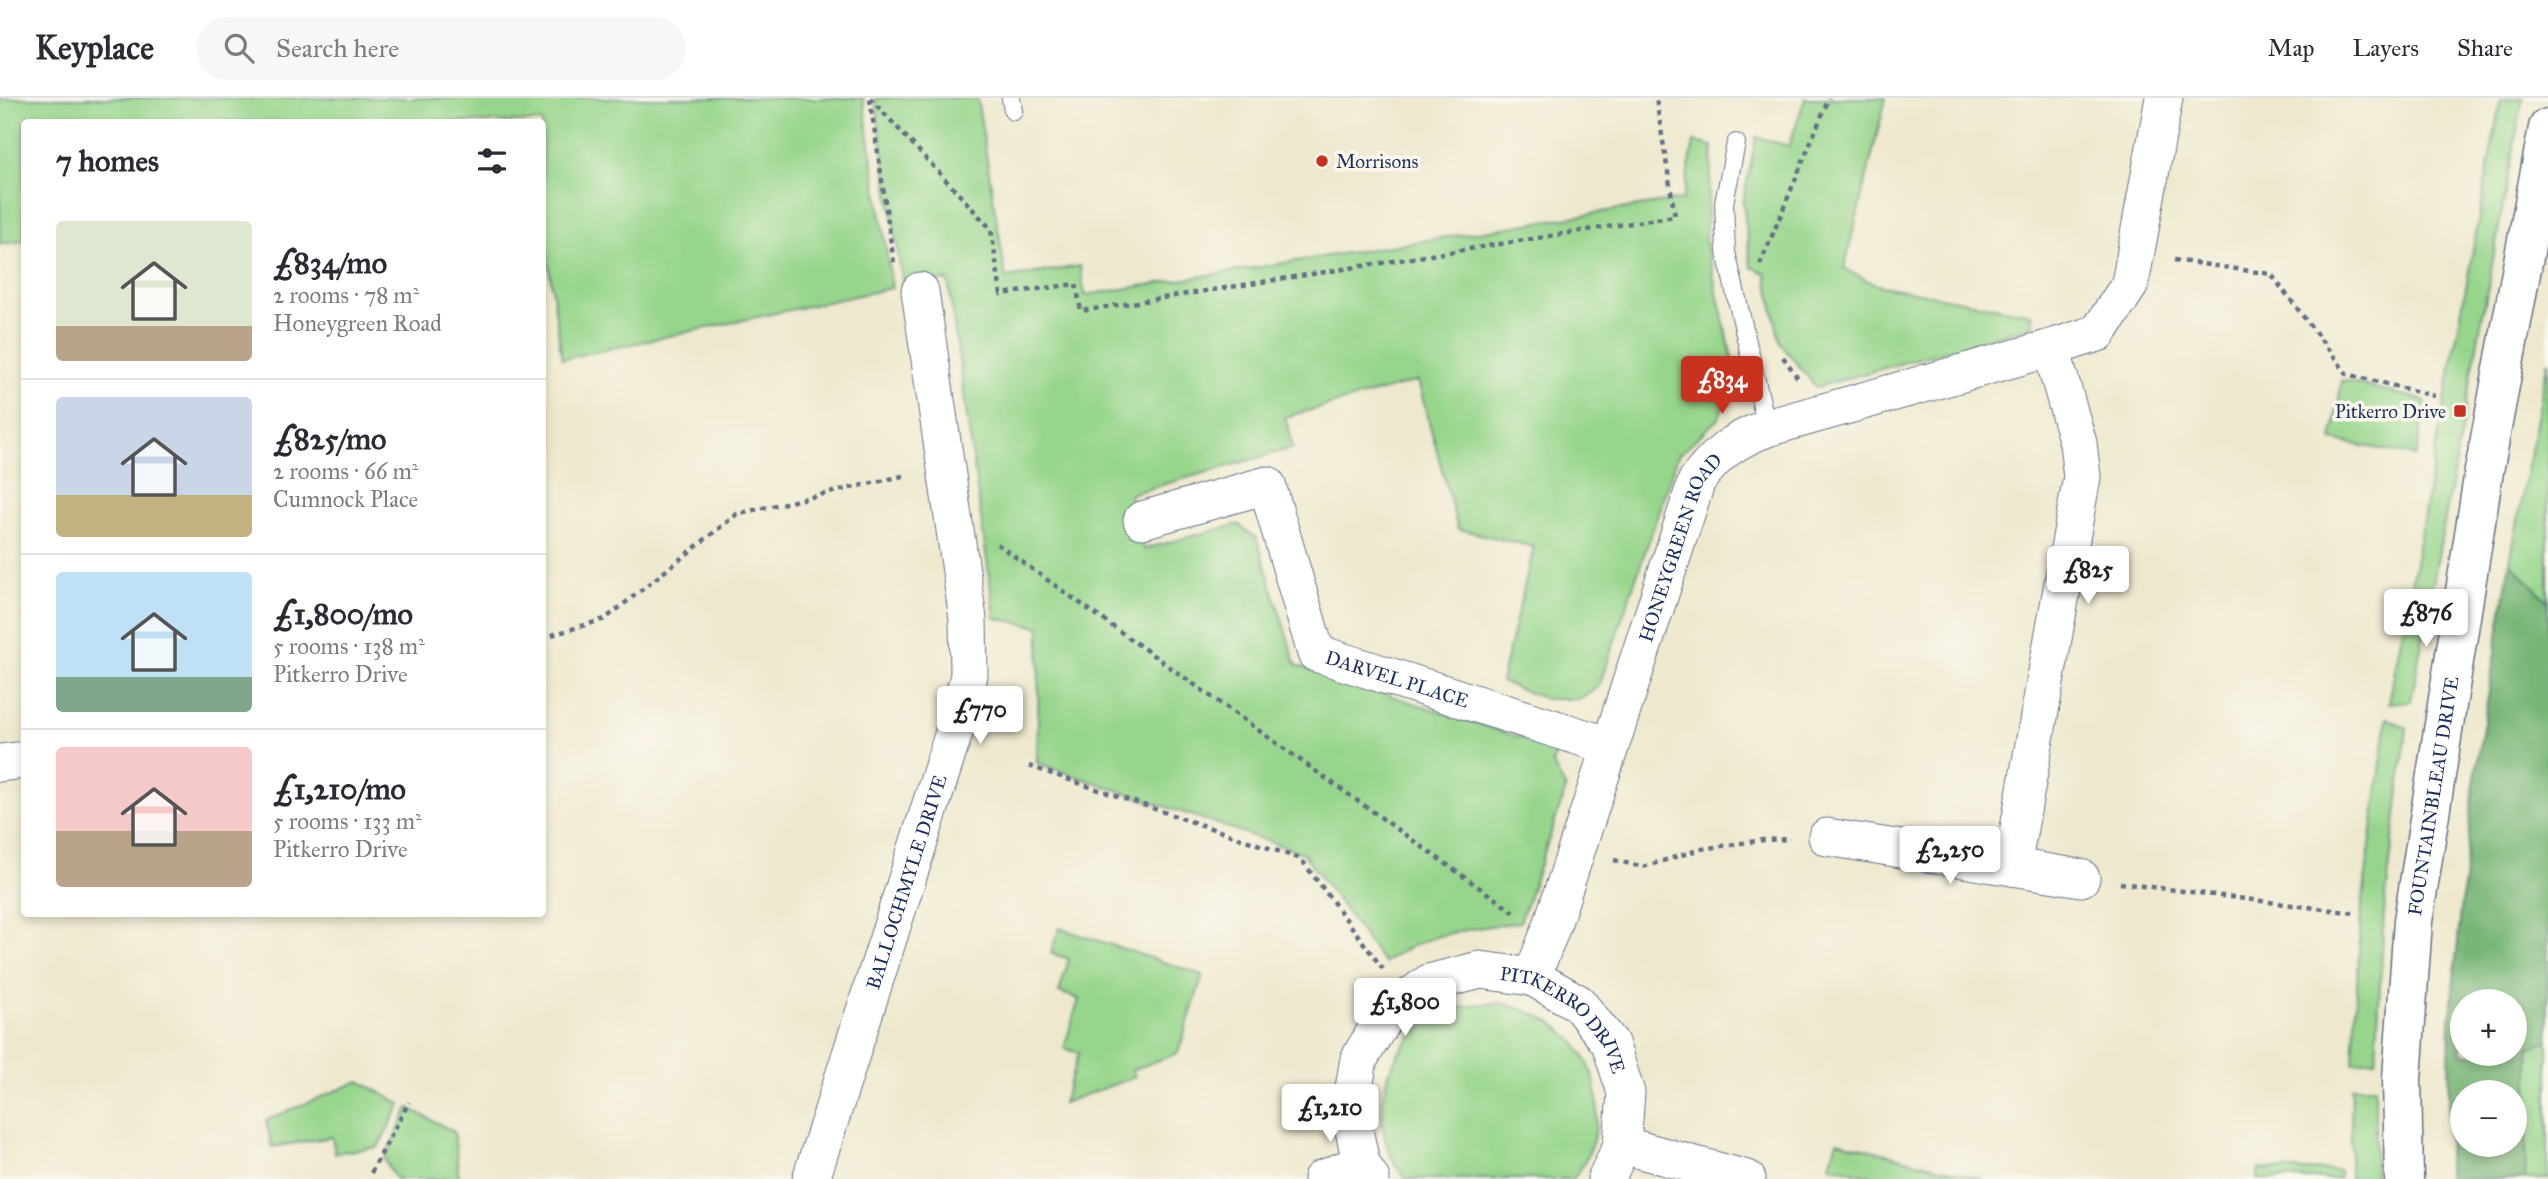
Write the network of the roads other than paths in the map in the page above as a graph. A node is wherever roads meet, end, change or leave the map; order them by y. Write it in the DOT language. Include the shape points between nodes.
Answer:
graph roads {
  1 [pos="2164,98"];
  2 [pos="2548,128"];
  3 [pos="1736,143"];
  4 [pos="907,279"];
  5 [pos="2051,348"];
  6 [pos="1767,428"];
  7 [pos="1142,520"];
  8 [pos="1609,746"];
  9 [pos="21,760"];
  10 [pos="0,763"];
  11 [pos="1827,837"];
  12 [pos="2012,867"];
  13 [pos="2081,878"];
  14 [pos="1532,977"];
  15 [pos="1622,1145"];
  16 [pos="1366,1171"];
  17 [pos="811,1179"];
  18 [pos="1322,1179"];
  19 [pos="1606,1179"];
  20 [pos="1747,1179"];
  21 [pos="2403,1179"];
  1 -- 5 [label="street, HONEYGREEN ROAD" via="2130,284 2098,333"];
  2 -- 21 [label="street, FOUNTAINBLEAU DRIVE" via="2484,471 2413,921 2402,1079"];
  3 -- 6 [label="lane" via="1724,203 1726,252"];
  4 -- 17 [label="street, BALLOCHMYLE DRIVE" via="968,619 969,675"];
  5 -- 6 [label="street, HONEYGREEN ROAD"];
  5 -- 12 [label="street" via="2078,443 2082,477"];
  6 -- 8 [label="street, HONEYGREEN ROAD" via="1716,455 1697,480"];
  7 -- 8 [label="street, DARVEL PLACE" via="1267,485 1316,653"];
  8 -- 14 [label="street, HONEYGREEN ROAD"];
  9 -- 10 [label="street"];
  11 -- 12 [label="street"];
  12 -- 13 [label="street"];
  14 -- 15 [label="street, PITKERRO DRIVE" via="1578,1003 1611,1043 1626,1093"];
  14 -- 16 [label="street, PITKERRO DRIVE" via="1480,970 1429,983 1386,1014 1359,1059 1350,1111"];
  15 -- 19 [label="street, PITKERRO DRIVE"];
  15 -- 20 [label="street"];
  16 -- 18 [label="street, PITKERRO DRIVE"];
}
